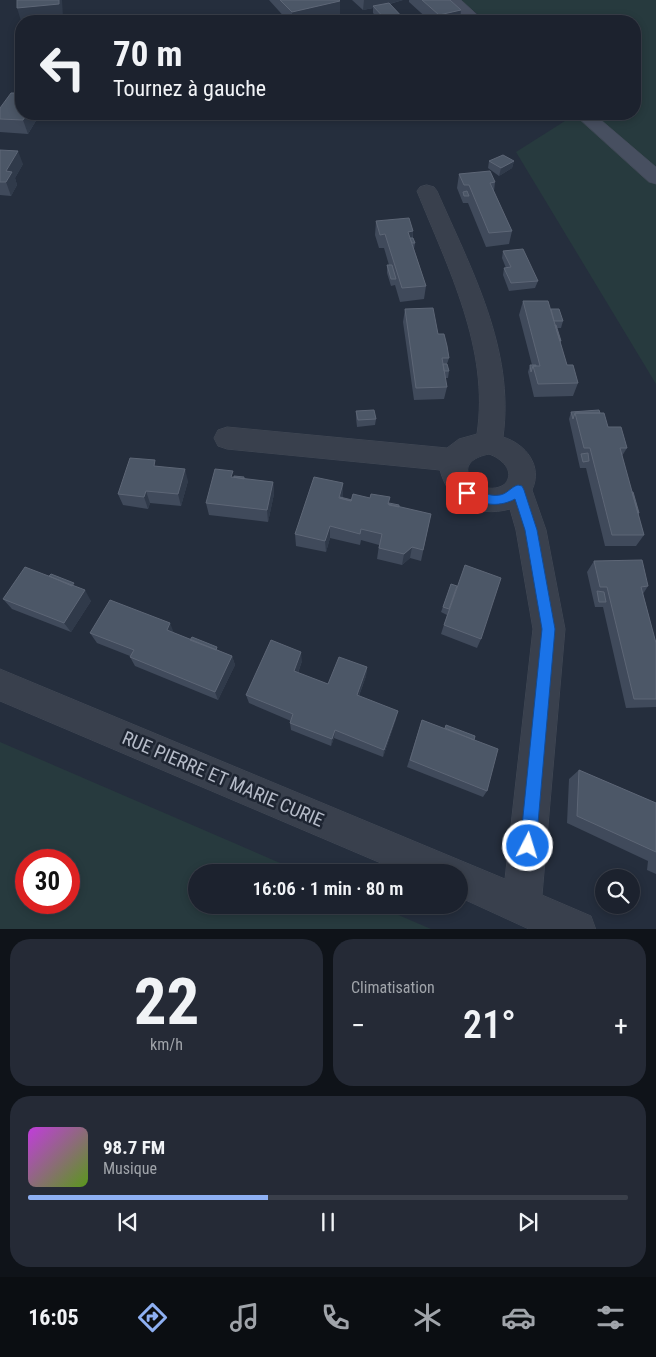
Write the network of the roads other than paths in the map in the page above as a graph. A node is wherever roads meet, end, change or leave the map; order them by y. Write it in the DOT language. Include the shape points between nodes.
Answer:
graph roads {
  1 [pos="451,0"];
  2 [pos="469,15"];
  3 [pos="590,120"];
  4 [pos="656,178"];
  5 [pos="427,191"];
  6 [pos="227,438"];
  7 [pos="489,443"];
  8 [pos="454,460"];
  9 [pos="518,490"];
  10 [pos="0,685"];
  11 [pos="427,864"];
  12 [pos="468,882"];
  13 [pos="522,904"];
  14 [pos="575,929"];
  1 -- 2 [label="main road"];
  3 -- 4 [label="main road"];
  5 -- 7 [label="street" via="473,302 485,340 493,415"];
  6 -- 8 [label="street"];
  7 -- 8 [label="street" via="467,447"];
  7 -- 9 [label="street" via="511,453 519,461 523,471"];
  8 -- 9 [label="street" via="452,469 459,486 467,493 489,501 500,500"];
  9 -- 13 [label="street" via="531,530 549,629"];
  10 -- 11 [label="street, RUE PIERRE ET MARIE CURIE"];
  12 -- 13 [label="street"];
  13 -- 14 [label="street"];
}
